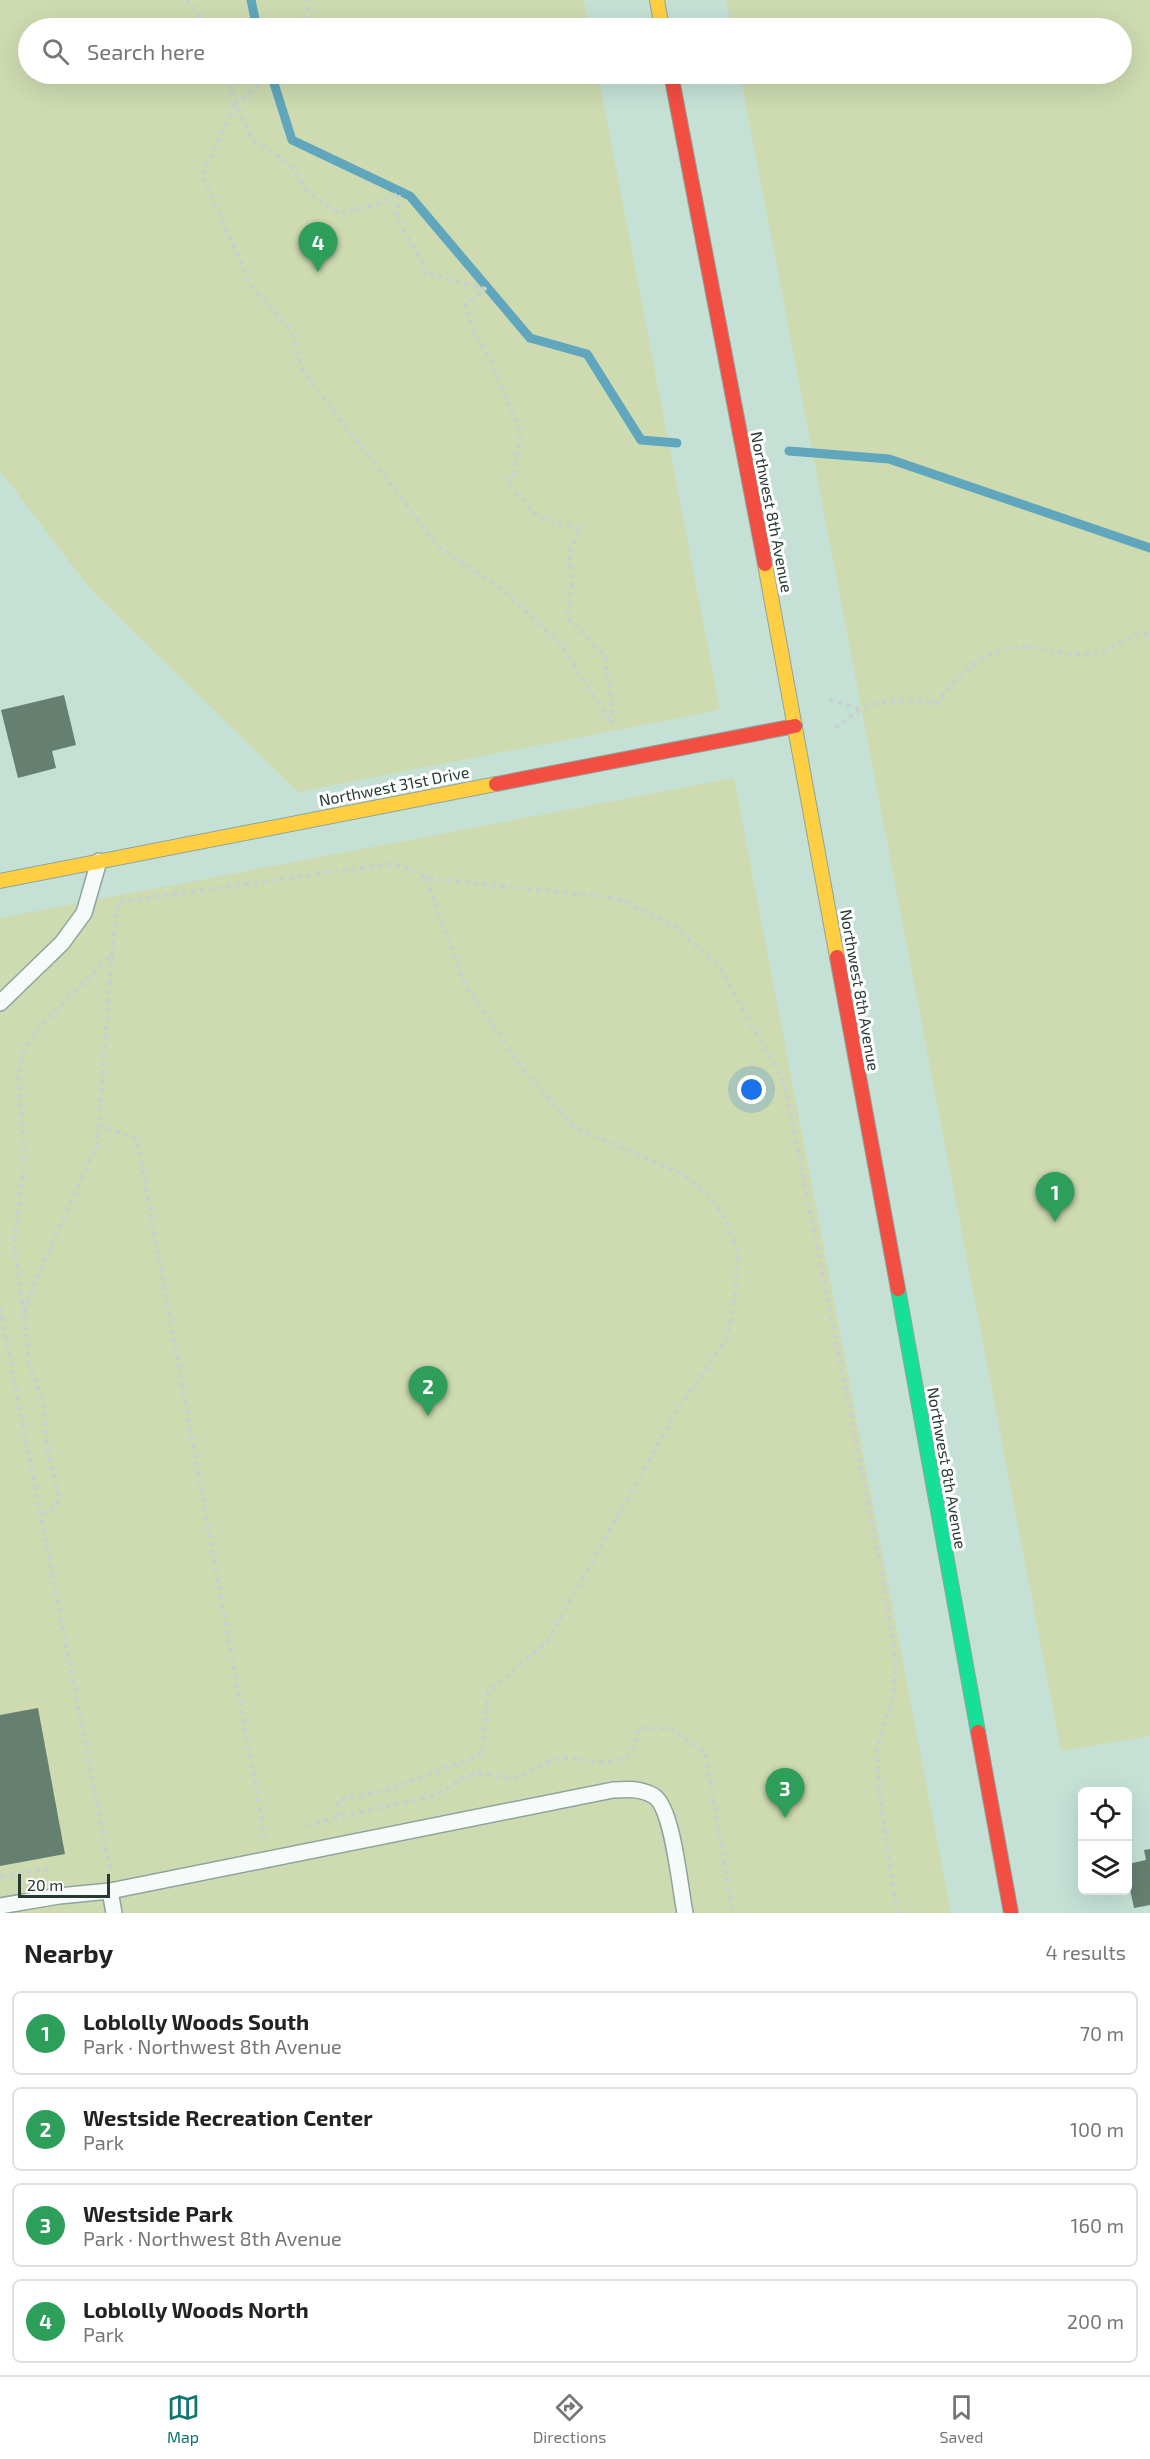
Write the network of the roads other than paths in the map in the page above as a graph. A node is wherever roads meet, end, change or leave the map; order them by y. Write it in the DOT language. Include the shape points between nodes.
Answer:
graph roads {
  1 [pos="657,0"];
  2 [pos="660,18"];
  3 [pos="673,84"];
  4 [pos="795,726"];
  5 [pos="99,861"];
  6 [pos="0,881"];
  7 [pos="0,1003"];
  8 [pos="110,1891"];
  9 [pos="0,1906"];
  10 [pos="114,1913"];
  11 [pos="685,1913"];
  12 [pos="1011,1913"];
  1 -- 2 [label="street"];
  3 -- 4 [label="street, Northwest 8th Avenue"];
  4 -- 5 [label="street, Northwest 31st Drive"];
  4 -- 12 [label="street, Northwest 8th Avenue"];
  5 -- 6 [label="street, Northwest 31st Drive"];
  5 -- 7 [label="lane" via="84,913 62,944"];
  8 -- 9 [label="lane"];
  8 -- 10 [label="lane"];
  8 -- 11 [label="lane" via="613,1790 637,1789 656,1797 667,1815"];
}
